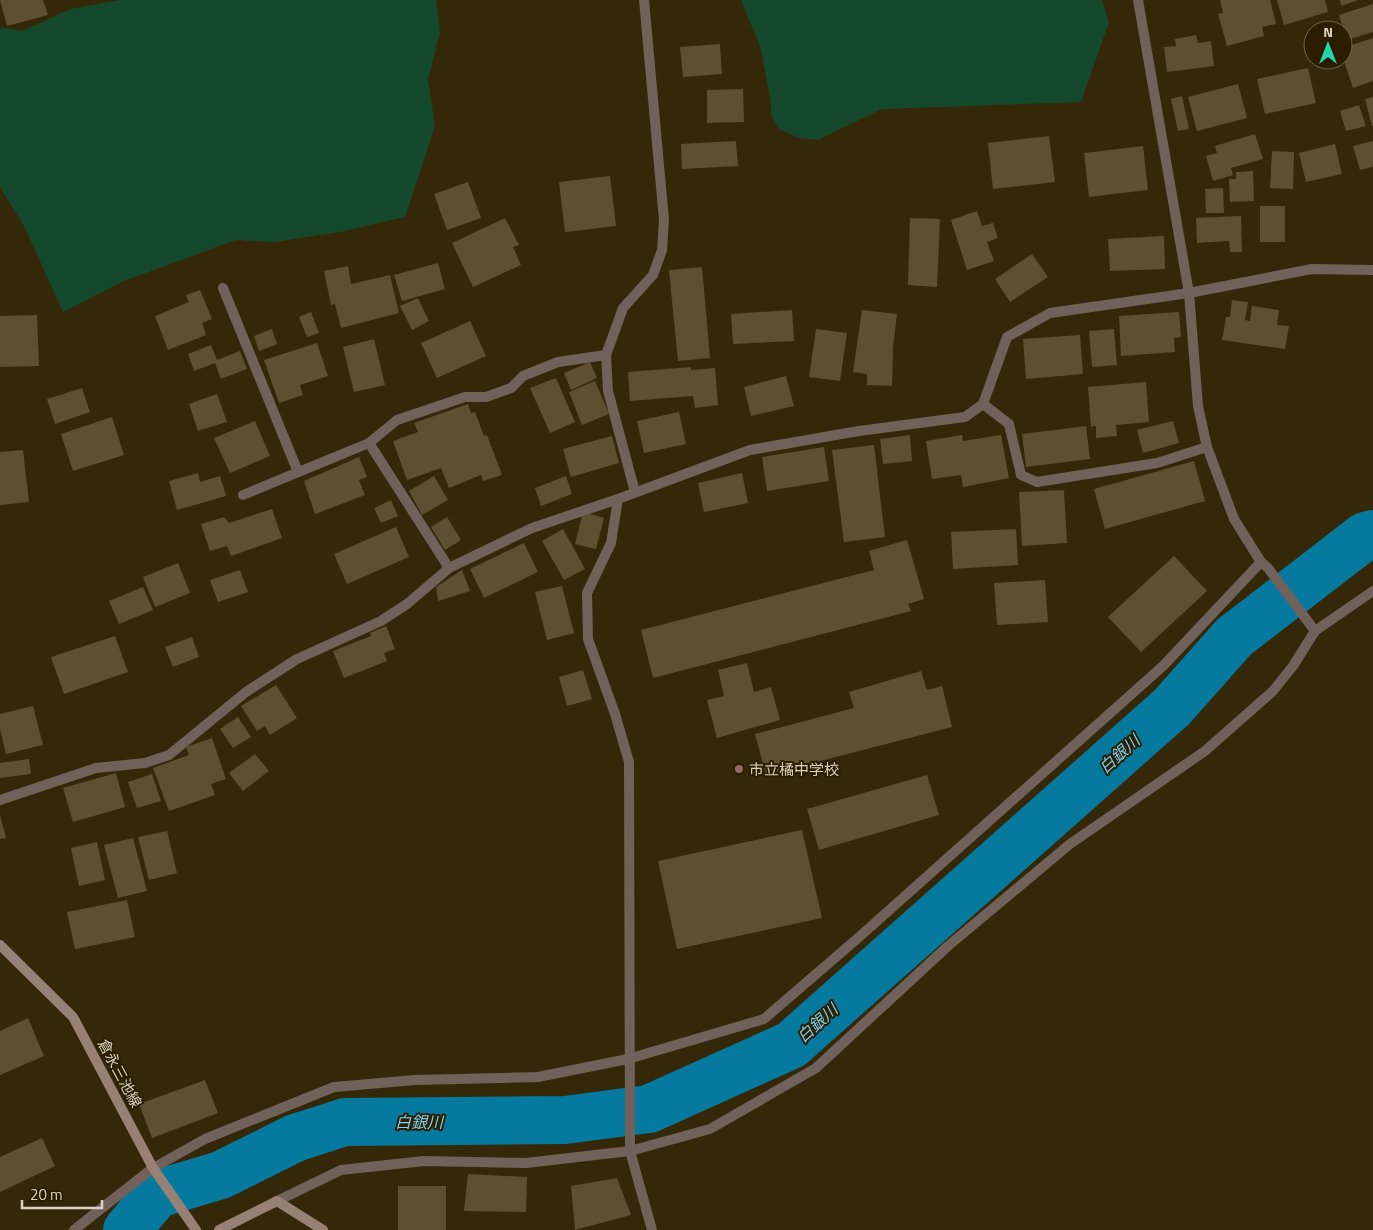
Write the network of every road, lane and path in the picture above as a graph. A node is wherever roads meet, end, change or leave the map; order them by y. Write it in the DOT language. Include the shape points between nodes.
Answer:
graph roads {
  1 [pos="644,0"];
  2 [pos="1138,0"];
  3 [pos="1373,270"];
  4 [pos="223,288"];
  5 [pos="1189,294"];
  6 [pos="606,355"];
  7 [pos="983,404"];
  8 [pos="369,443"];
  9 [pos="1207,448"];
  10 [pos="298,472"];
  11 [pos="635,492"];
  12 [pos="243,495"];
  13 [pos="618,499"];
  14 [pos="1264,565"];
  15 [pos="449,568"];
  16 [pos="1373,591"];
  17 [pos="1315,631"];
  18 [pos="0,800"];
  19 [pos="0,945"];
  20 [pos="628,1059"];
  21 [pos="630,1151"];
  22 [pos="153,1168"];
  23 [pos="277,1201"];
  24 [pos="74,1230"];
  25 [pos="196,1230"];
  26 [pos="219,1230"];
  27 [pos="323,1230"];
  28 [pos="652,1230"];
  1 -- 6 [label="street" via="664,220 662,250 653,275 623,308"];
  2 -- 5 [label="street"];
  3 -- 5 [label="street" via="1312,269"];
  4 -- 10 [label="street"];
  5 -- 7 [label="street" via="1050,312 1007,336"];
  5 -- 9 [label="street" via="1198,406"];
  6 -- 8 [label="street" via="558,362 523,376 511,388 486,397 465,397 397,420"];
  6 -- 11 [label="street" via="608,391"];
  7 -- 9 [label="street" via="1009,424 1021,475 1037,482 1157,464"];
  7 -- 11 [label="street" via="965,417 750,450"];
  8 -- 10 [label="street"];
  8 -- 15 [label="street"];
  9 -- 14 [label="street" via="1234,519"];
  10 -- 12 [label="street"];
  11 -- 13 [label="street"];
  13 -- 15 [label="street" via="532,528"];
  13 -- 20 [label="street" via="611,543 587,594 588,639 629,762"];
  14 -- 17 [label="street"];
  14 -- 20 [label="street" via="1163,666 764,1019"];
  15 -- 18 [label="street" via="407,604 381,621 297,659 246,692 169,755 145,763 96,768"];
  16 -- 17 [label="street"];
  17 -- 21 [label="street" via="1273,691 1212,745 1070,844 948,946 816,1068 710,1129"];
  19 -- 22 [label="main road, 倉永三池線" via="73,1017"];
  20 -- 21 [label="street"];
  20 -- 22 [label="street" via="538,1077 415,1080 334,1087 205,1139"];
  21 -- 23 [label="street" via="526,1162 424,1161 341,1170"];
  21 -- 28 [label="street"];
  22 -- 24 [label="street"];
  22 -- 25 [label="main road, 倉永三池線"];
  23 -- 26 [label="main road"];
  23 -- 27 [label="main road"];
}
